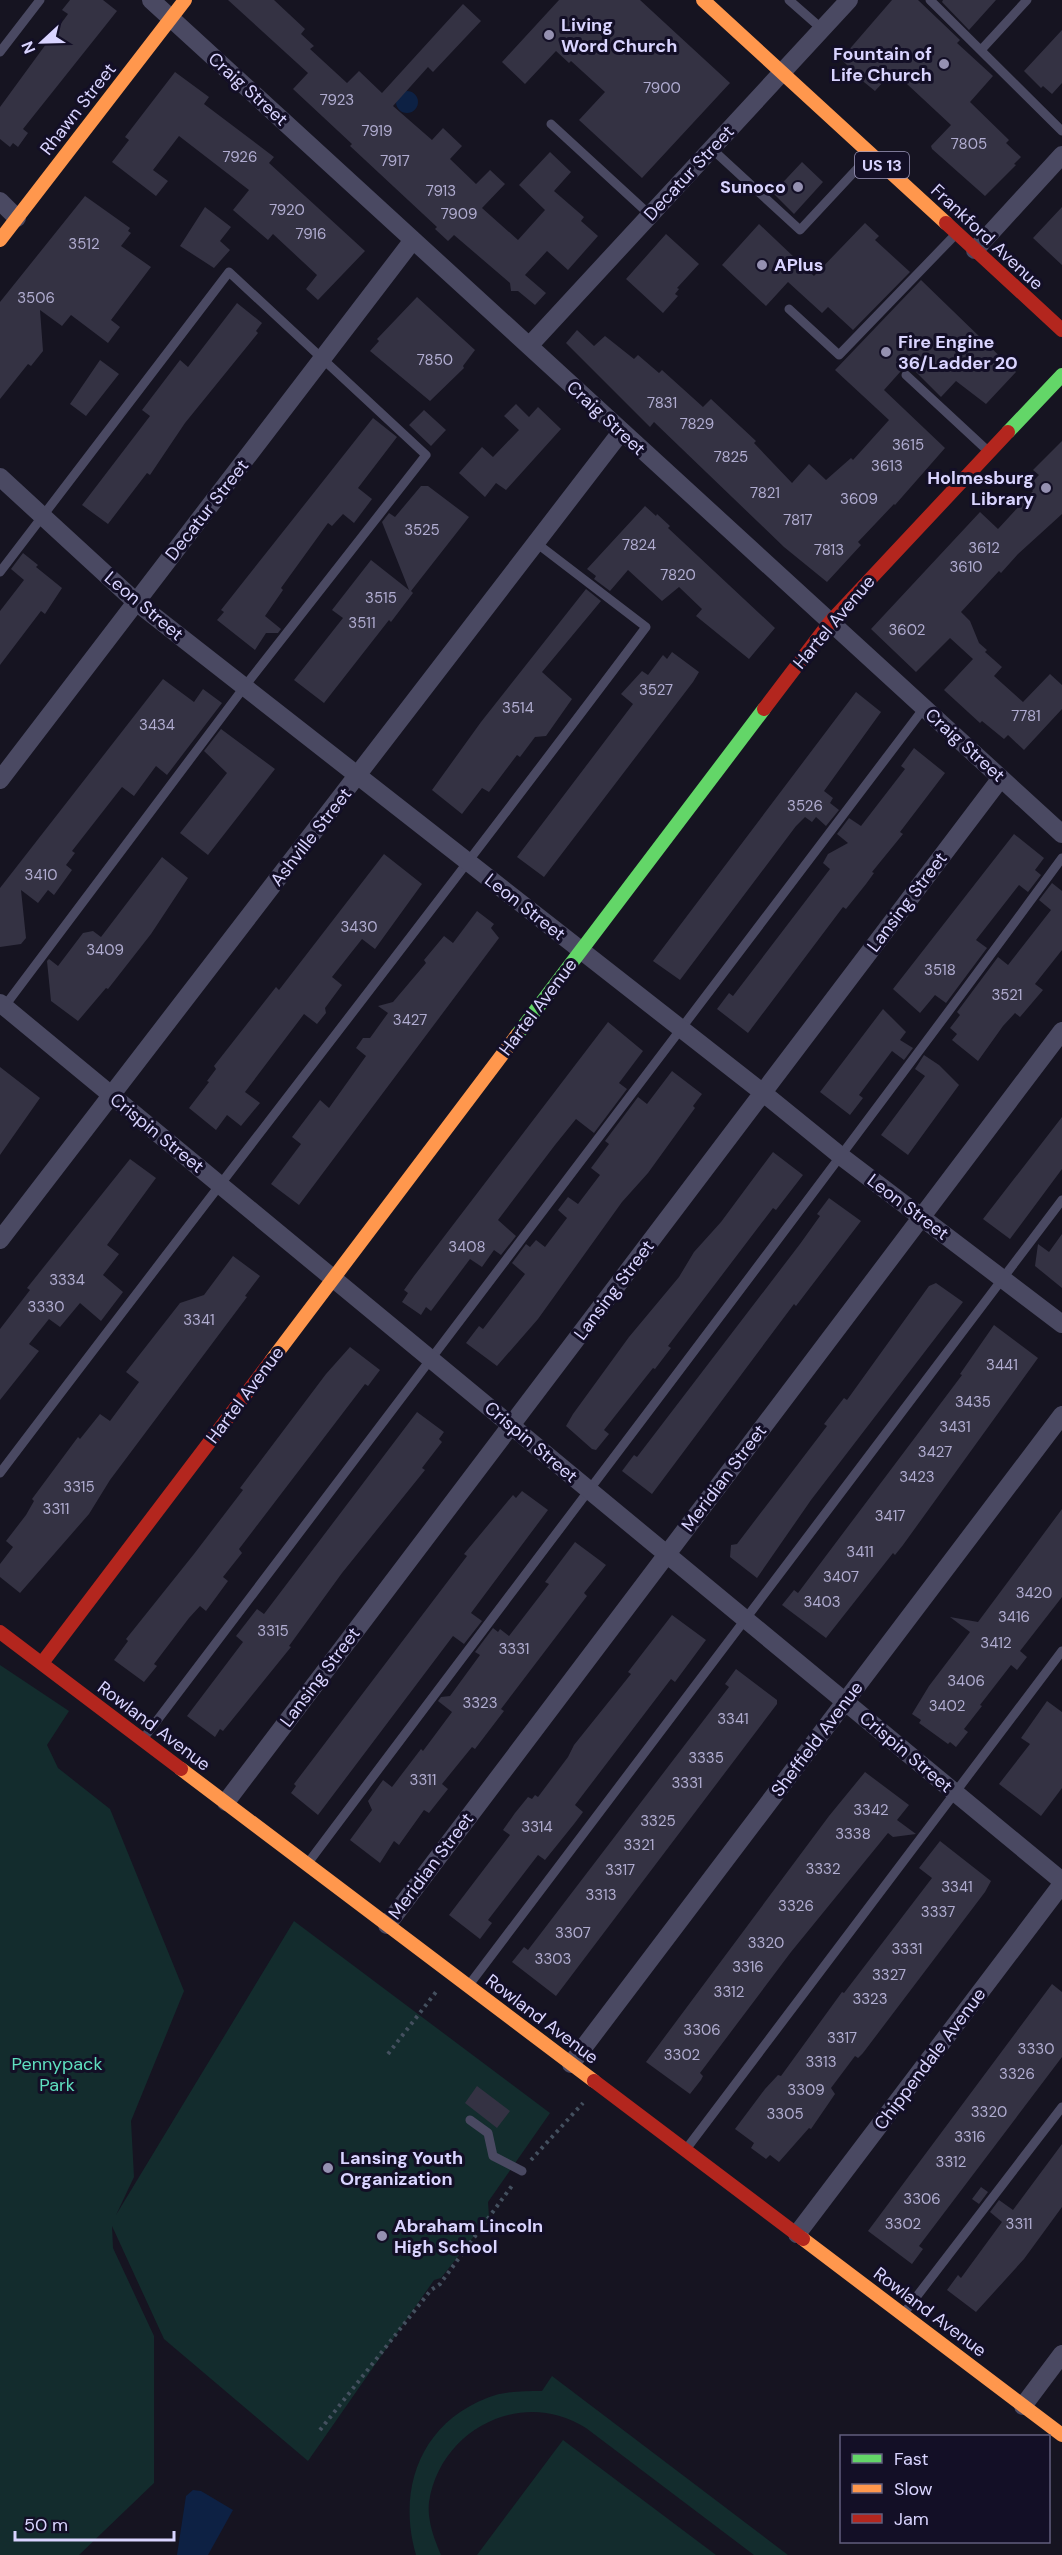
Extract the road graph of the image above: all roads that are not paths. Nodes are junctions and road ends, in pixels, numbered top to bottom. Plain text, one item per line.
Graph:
1 (40, 0) edge
2 (151, 0) edge
3 (185, 0) edge
4 (789, 0) edge
5 (849, 0) edge
6 (930, 0) edge
7 (1027, 0) edge
8 (708, 2) edge
9 (170, 18) junction
10 (822, 29) junction
11 (981, 50) junction
12 (0, 52) edge
13 (782, 73) junction
14 (551, 124) dead end
15 (1062, 130) edge
16 (712, 149) junction
17 (870, 154) junction
18 (1062, 155) edge
19 (0, 201) edge
20 (650, 215) junction
21 (17, 218) junction
22 (957, 234) junction
23 (0, 240) edge
24 (414, 240) junction
25 (975, 250) junction
26 (789, 309) dead end
27 (1062, 330) edge
28 (529, 346) junction
29 (324, 360) junction
30 (906, 375) dead end
31 (1062, 375) edge
32 (621, 432) junction
33 (989, 452) junction
34 (0, 477) edge
35 (43, 516) junction
36 (535, 542) junction
37 (0, 572) edge
38 (136, 602) junction
39 (830, 622) junction
40 (245, 686) junction
41 (924, 708) junction
42 (358, 775) junction
43 (1001, 778) junction
44 (0, 780) edge
45 (1062, 834) edge
46 (1062, 858) edge
47 (469, 864) junction
48 (581, 951) junction
49 (1, 1007) edge
50 (681, 1029) junction
51 (1062, 1031) edge
52 (762, 1092) junction
53 (111, 1096) junction
54 (842, 1157) junction
55 (219, 1184) junction
56 (1062, 1200) edge
57 (922, 1216) junction
58 (0, 1240) edge
59 (334, 1278) junction
60 (1002, 1278) junction
61 (1062, 1324) edge
62 (431, 1359) junction
63 (1062, 1414) edge
64 (512, 1426) junction
65 (0, 1473) edge
66 (588, 1489) junction
67 (666, 1556) junction
68 (744, 1618) junction
69 (0, 1632) edge
70 (1062, 1651) edge
71 (42, 1663) junction
72 (845, 1701) junction
73 (142, 1740) junction
74 (955, 1792) junction
75 (226, 1802) junction
76 (307, 1865) junction
77 (1062, 1882) edge
78 (387, 1925) junction
79 (468, 1986) junction
80 (571, 2064) junction
81 (1062, 2107) edge
82 (470, 2120) dead end
83 (685, 2150) junction
84 (522, 2171) road end
85 (797, 2234) junction
86 (903, 2315) junction
87 (1062, 2354) edge
88 (1023, 2406) junction
89 (1062, 2435) edge

1 - 12 lane
2 - 9 street, Craig Street
3 - 9 street, Rhawn Street
4 - 10 lane
5 - 10 street, Decatur Street
6 - 11 lane
7 - 11 lane
8 - 13 street, Frankford Avenue / US 13
9 - 21 street, Rhawn Street
9 - 24 street, Craig Street
10 - 13 street, Decatur Street
11 - 15 lane
13 - 16 street, Decatur Street
13 - 17 street, Frankford Avenue / US 13
14 - 20 lane
16 - 17 lane
16 - 20 street, Decatur Street
17 - 22 street, Frankford Avenue / US 13
18 - 25 street
19 - 21 street
20 - 28 street, Decatur Street
21 - 23 street, Rhawn Street
22 - 25 street, Frankford Avenue / US 13
22 - 26 lane
24 - 28 street, Craig Street
24 - 29 street, Decatur Street
25 - 27 street, Frankford Avenue / US 13
28 - 32 street, Craig Street
29 - 35 lane
29 - 38 street, Decatur Street
29 - 40 lane
30 - 33 lane
31 - 33 street, Hartel Avenue
32 - 36 street, Ashville Street
32 - 39 street, Craig Street
33 - 39 street, Hartel Avenue
34 - 35 street, Leon Street
35 - 37 lane
35 - 38 street, Leon Street
36 - 42 street, Ashville Street
36 - 47 lane
38 - 40 street, Leon Street
38 - 44 street, Decatur Street
39 - 41 street, Craig Street
39 - 48 street, Hartel Avenue
40 - 42 street, Leon Street
40 - 49 lane
41 - 43 street, Craig Street
41 - 50 lane
42 - 47 street, Leon Street
42 - 53 street, Ashville Street
43 - 45 street, Craig Street
43 - 52 street, Lansing Street
46 - 54 lane
47 - 48 street, Leon Street
47 - 55 lane
48 - 50 street, Leon Street
48 - 59 street, Hartel Avenue
49 - 53 street, Crispin Street
50 - 52 street, Leon Street
50 - 62 lane
51 - 57 street, Meridian Street
52 - 54 street, Leon Street
52 - 64 street, Lansing Street
53 - 55 street, Crispin Street
53 - 58 street, Ashville Street
54 - 57 street, Leon Street
54 - 66 lane
55 - 59 street, Crispin Street
55 - 65 lane
56 - 60 lane
57 - 60 street, Leon Street
57 - 67 street, Meridian Street
59 - 62 street, Crispin Street
59 - 71 street, Hartel Avenue
60 - 61 street, Leon Street
60 - 68 lane
62 - 64 street, Crispin Street
62 - 73 lane
63 - 72 street, Sheffield Avenue
64 - 66 street, Crispin Street
64 - 75 street, Lansing Street
66 - 67 street, Crispin Street
66 - 76 lane
67 - 68 street, Crispin Street
67 - 78 street, Meridian Street
68 - 72 street, Crispin Street
68 - 79 lane
69 - 71 street, Rowland Avenue
70 - 74 lane
71 - 73 street, Rowland Avenue
72 - 74 street, Crispin Street
72 - 80 street, Sheffield Avenue
73 - 75 street, Rowland Avenue
74 - 77 street, Crispin Street
74 - 83 lane
75 - 76 street, Rowland Avenue
76 - 78 street, Rowland Avenue
77 - 85 street, Chippendale Avenue
78 - 79 street, Rowland Avenue
79 - 80 street, Rowland Avenue
80 - 83 street, Rowland Avenue
81 - 86 lane
82 - 84 lane
83 - 85 street, Rowland Avenue
85 - 86 street, Rowland Avenue
86 - 88 street, Rowland Avenue
87 - 88 street
88 - 89 street, Rowland Avenue

